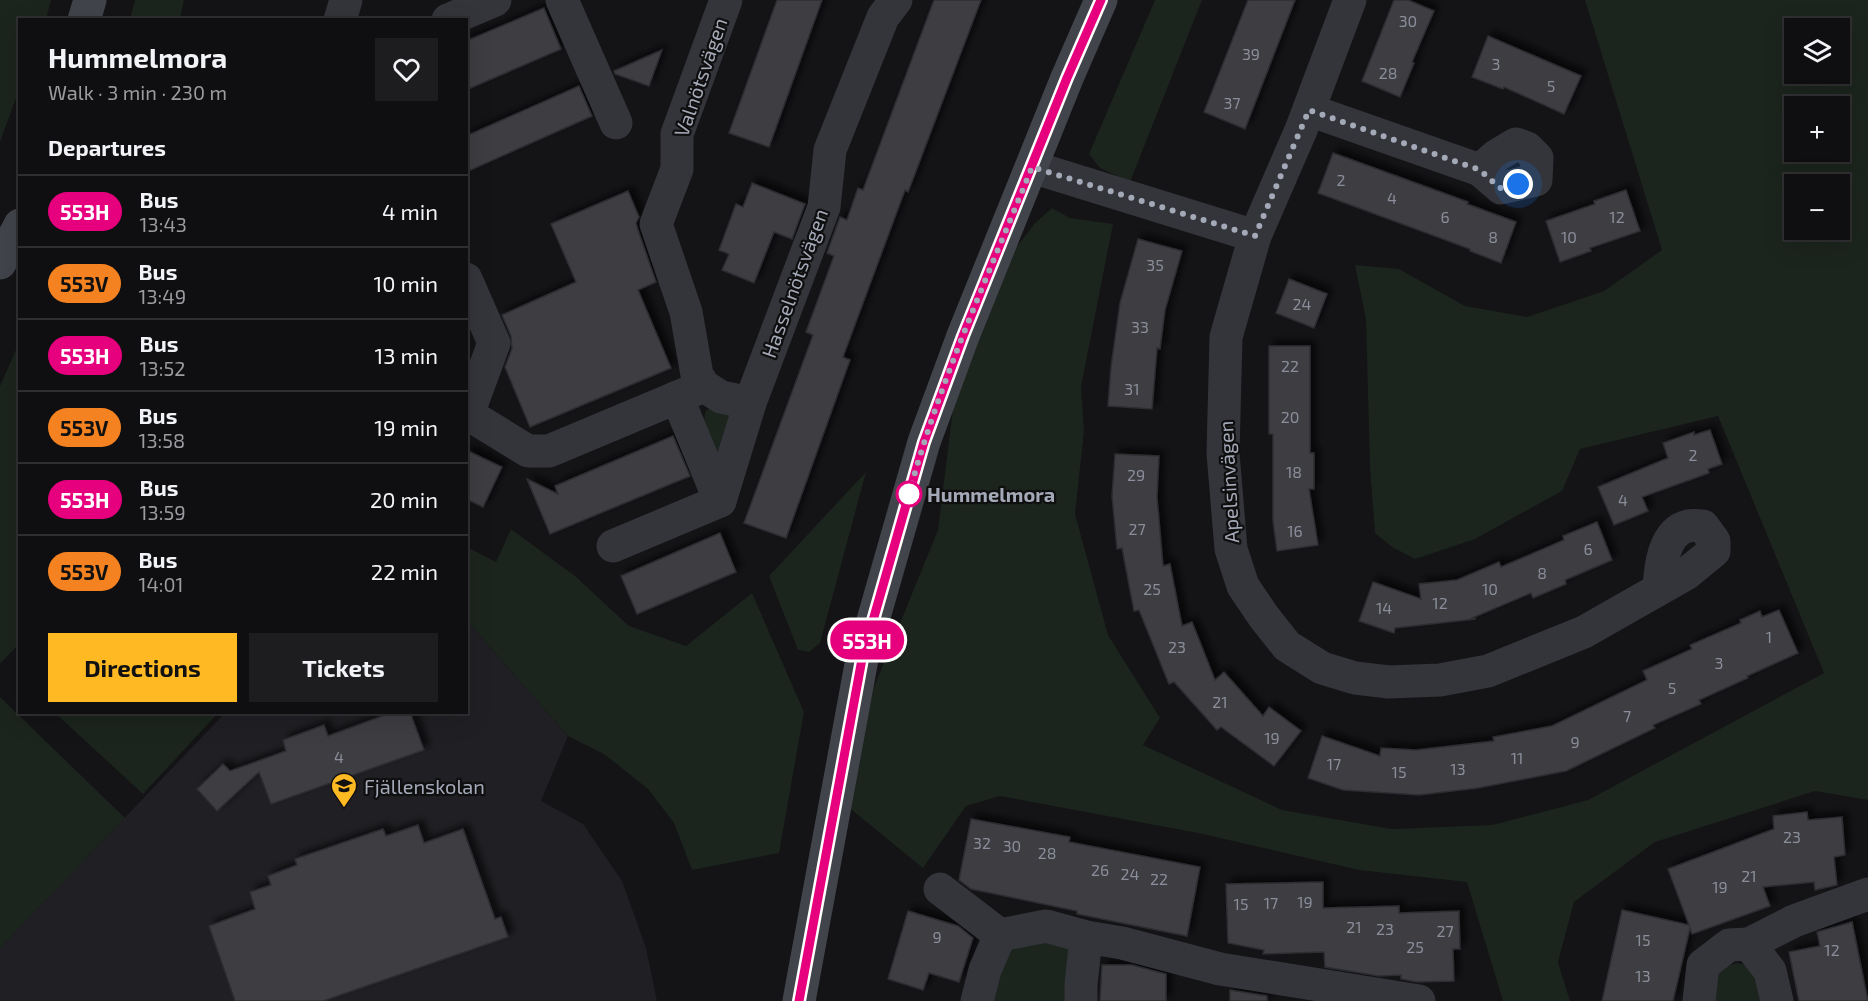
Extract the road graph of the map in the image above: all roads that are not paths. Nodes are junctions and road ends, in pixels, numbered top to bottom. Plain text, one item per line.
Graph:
1 (90, 0) edge
2 (495, 0) edge
3 (562, 0) edge
4 (726, 0) edge
5 (896, 0) edge
6 (1101, 0) edge
7 (1350, 0) edge
8 (85, 18) edge
9 (453, 18) edge
10 (1309, 110) junction
11 (616, 123) dead end
12 (1538, 158) dead end
13 (1032, 167) junction
14 (18, 229) edge
15 (1255, 236) junction
16 (0, 263) edge
17 (468, 284) edge
18 (690, 391) junction
19 (750, 403) junction
20 (468, 411) edge
21 (468, 415) edge
22 (720, 501) junction
23 (613, 546) dead end
24 (1714, 551) dead end
25 (940, 889) dead end
26 (1868, 894) edge
27 (1000, 934) junction
28 (1086, 937) junction
29 (1749, 944) junction
30 (1334, 994) edge
31 (1413, 1000) edge
32 (799, 1001) edge
33 (977, 1001) edge
34 (1081, 1001) edge
35 (1699, 1001) edge
36 (1777, 1001) edge

1 - 8 street
2 - 9 street
3 - 11 street
4 - 18 street, Valnötsvägen
5 - 19 street, Hasselnötsvägen
6 - 13 street
7 - 10 street, Apelsinvägen
10 - 12 street
10 - 15 street, Apelsinvägen
13 - 15 street
13 - 32 street
14 - 16 street
15 - 24 street, Apelsinvägen
17 - 20 street
18 - 19 street
18 - 21 street
18 - 22 street
19 - 22 street, Hasselnötsvägen
22 - 23 street
25 - 27 street
26 - 29 street
27 - 28 street
27 - 33 street
28 - 30 street
28 - 34 street
29 - 35 street
29 - 36 street
30 - 31 street

